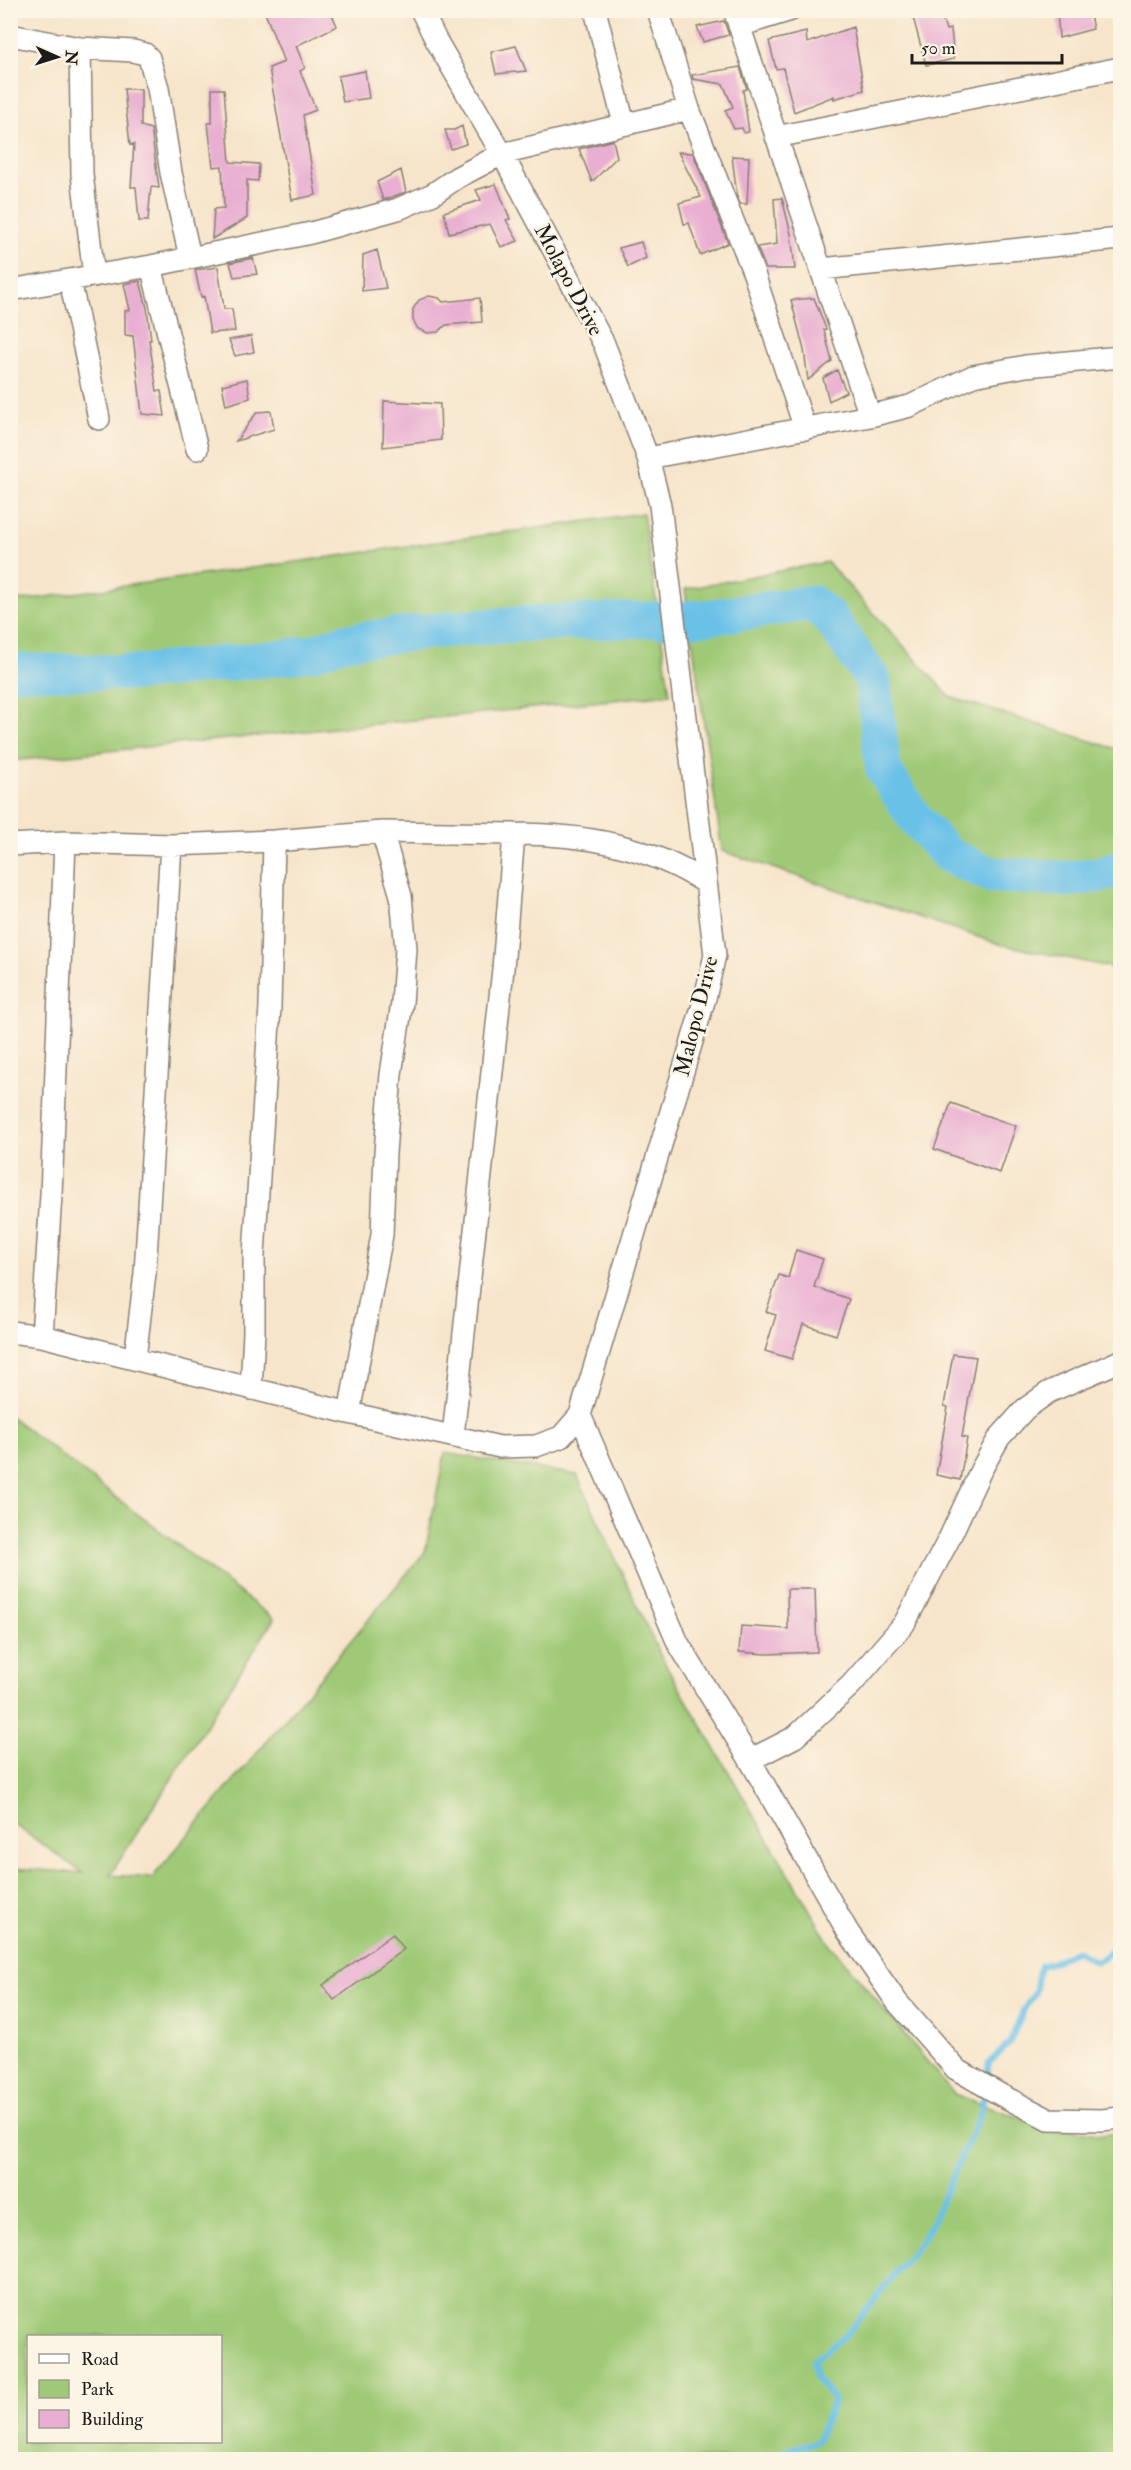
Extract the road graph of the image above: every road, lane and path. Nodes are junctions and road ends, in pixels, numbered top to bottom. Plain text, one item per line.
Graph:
1 (421, 10) edge
2 (595, 10) edge
3 (658, 10) edge
4 (791, 10) edge
5 (736, 18) edge
6 (10, 35) edge
7 (80, 48) junction
8 (1120, 68) edge
9 (689, 109) junction
10 (624, 124) junction
11 (776, 137) junction
12 (502, 154) junction
13 (1120, 238) edge
14 (190, 257) junction
15 (151, 266) junction
16 (821, 269) junction
17 (94, 276) junction
18 (70, 280) junction
19 (10, 290) edge
20 (1120, 357) edge
21 (870, 416) junction
22 (99, 419) dead end
23 (805, 429) junction
24 (196, 449) dead end
25 (648, 458) junction
26 (669, 568) joint
27 (382, 832) junction
28 (514, 834) junction
29 (274, 841) junction
30 (65, 842) junction
31 (10, 845) edge
32 (171, 845) junction
33 (706, 883) junction
34 (10, 1332) edge
35 (42, 1336) junction
36 (135, 1359) junction
37 (1120, 1361) edge
38 (251, 1389) junction
39 (349, 1413) junction
40 (580, 1415) junction
41 (453, 1436) junction
42 (750, 1760) junction
43 (1120, 2118) edge

1 - 12 street, Molapo Drive
2 - 10 street
3 - 9 street
4 - 5 street
5 - 11 street
6 - 7 street
7 - 14 street
7 - 17 street
8 - 11 street
9 - 10 street
9 - 23 street
10 - 12 street
11 - 16 street
12 - 14 street
12 - 25 street, Molapo Drive
13 - 16 street
14 - 15 street
15 - 17 street
15 - 24 street
16 - 21 street
17 - 18 street
18 - 19 street
18 - 22 street
20 - 21 street
21 - 23 street
23 - 25 street
25 - 26 street, Molapo Drive
26 - 33 street, Malopo Drive
27 - 28 street
27 - 29 street
27 - 39 street
28 - 33 street
28 - 41 street
29 - 32 street
29 - 38 street
30 - 31 street
30 - 32 street
30 - 35 street
32 - 36 street
33 - 40 street, Malopo Drive
34 - 35 street
35 - 36 street
36 - 38 street
37 - 42 street
38 - 39 street
39 - 41 street
40 - 41 street
40 - 42 street
42 - 43 street

